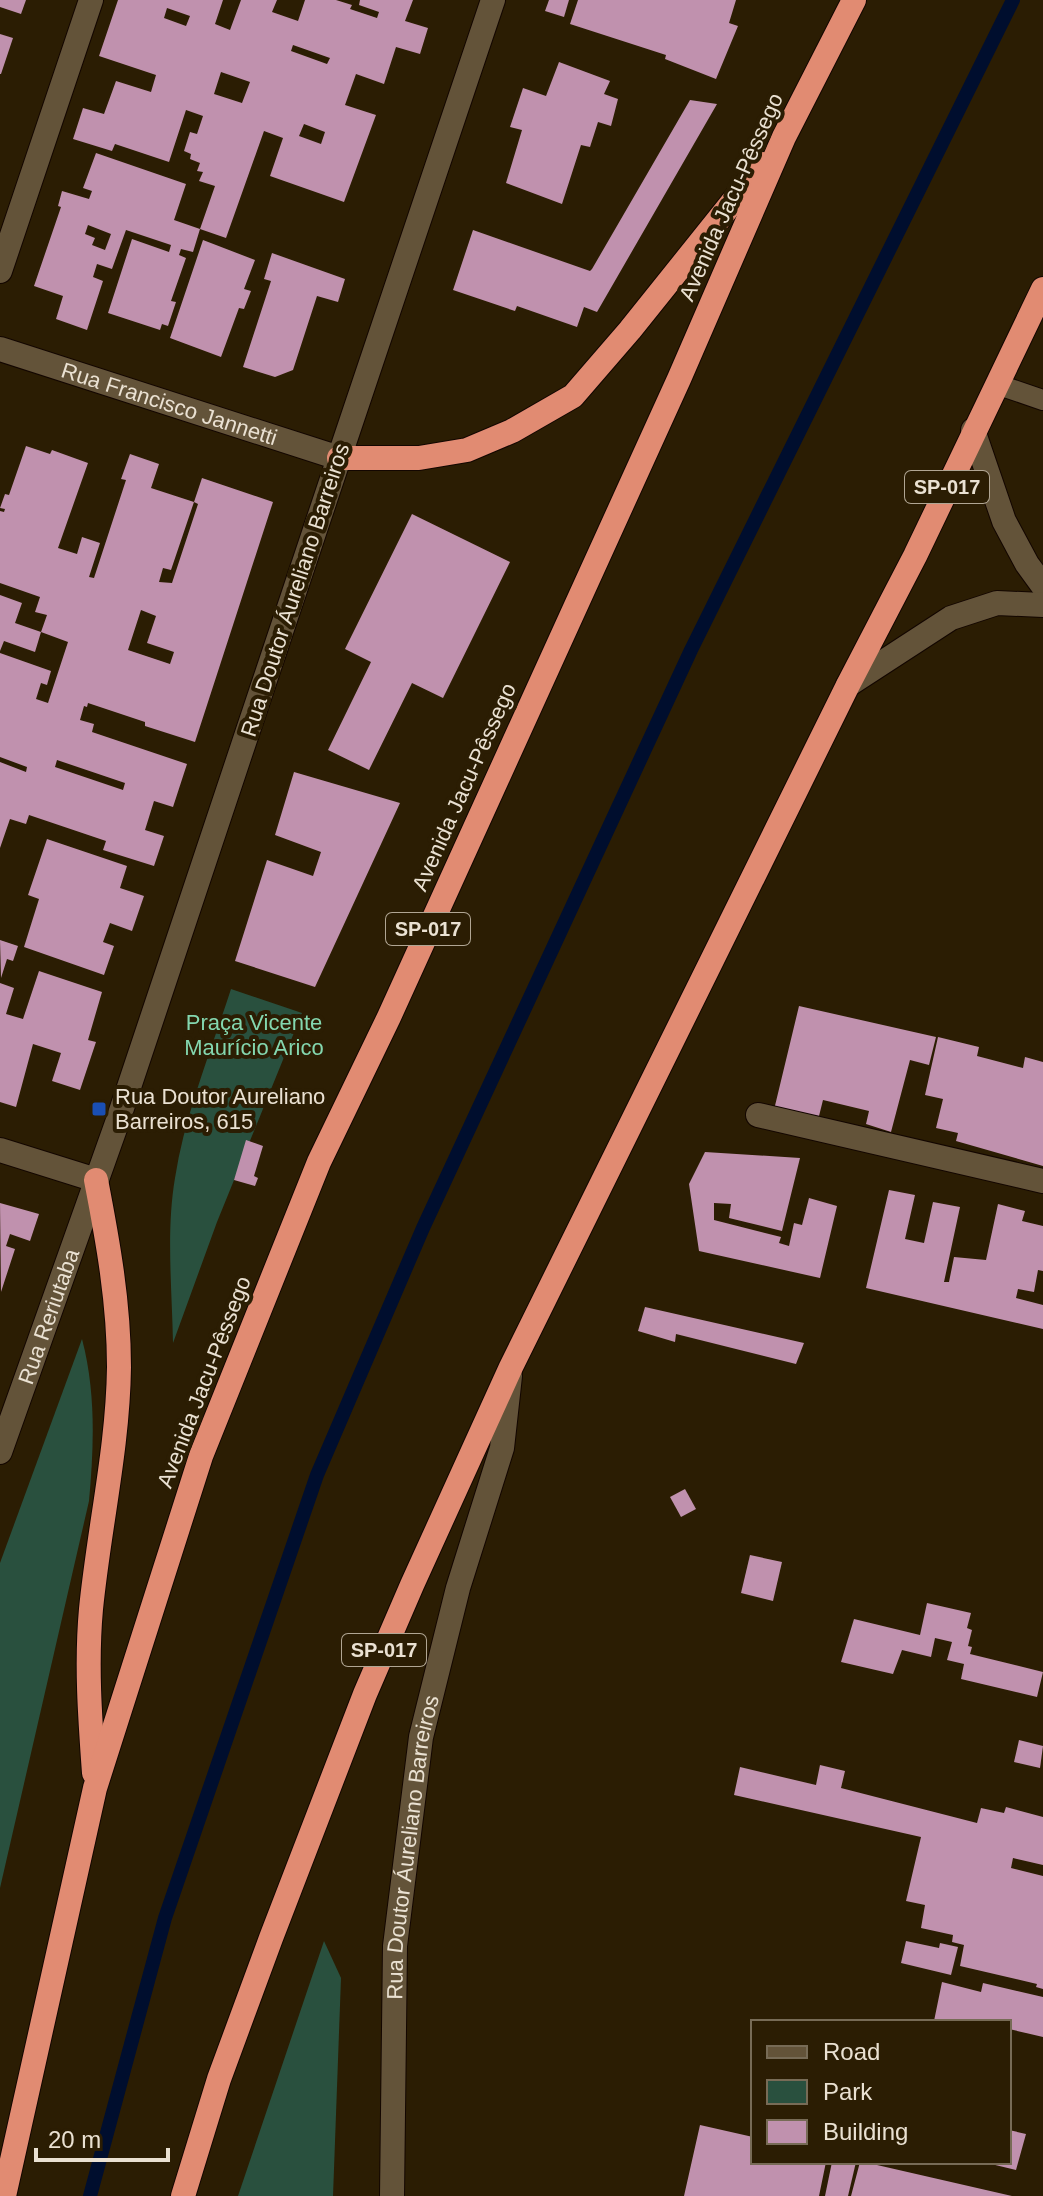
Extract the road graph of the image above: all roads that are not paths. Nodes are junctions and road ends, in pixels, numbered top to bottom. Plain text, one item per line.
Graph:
1 (91, 0) edge
2 (493, 0) edge
3 (854, 0) edge
4 (784, 137) junction
5 (0, 271) edge
6 (1043, 289) edge
7 (0, 349) edge
8 (996, 384) junction
9 (1043, 400) edge
10 (973, 430) junction
11 (339, 458) junction
12 (1043, 586) edge
13 (1043, 605) edge
14 (848, 685) junction
15 (758, 1115) dead end
16 (0, 1150) edge
17 (96, 1180) junction
18 (1043, 1181) edge
19 (511, 1367) junction
20 (0, 1452) edge
21 (95, 1788) junction
22 (4, 2196) edge
23 (183, 2196) edge
24 (392, 2196) edge

1 - 5 street
2 - 11 street, Rua Doutor Áureliano Barreiros
3 - 4 highway, Avenida Jacu-Pêssego / SP-017
4 - 11 highway
4 - 21 highway, Avenida Jacu-Pêssego / SP-017
6 - 8 highway, SP-017
7 - 11 street, Rua Francisco Jannetti
8 - 9 lane
8 - 10 highway, SP-017
10 - 12 street
10 - 14 highway, SP-017
11 - 17 street, Rua Doutor Áureliano Barreiros
13 - 14 street
14 - 19 highway, SP-017
15 - 18 street
16 - 17 street
17 - 20 street, Rua Reriutaba
17 - 21 highway
19 - 23 highway, SP-017
19 - 24 street, Rua Doutor Áureliano Barreiros
21 - 22 highway, Avenida Jacu-Pêssego / SP-017

